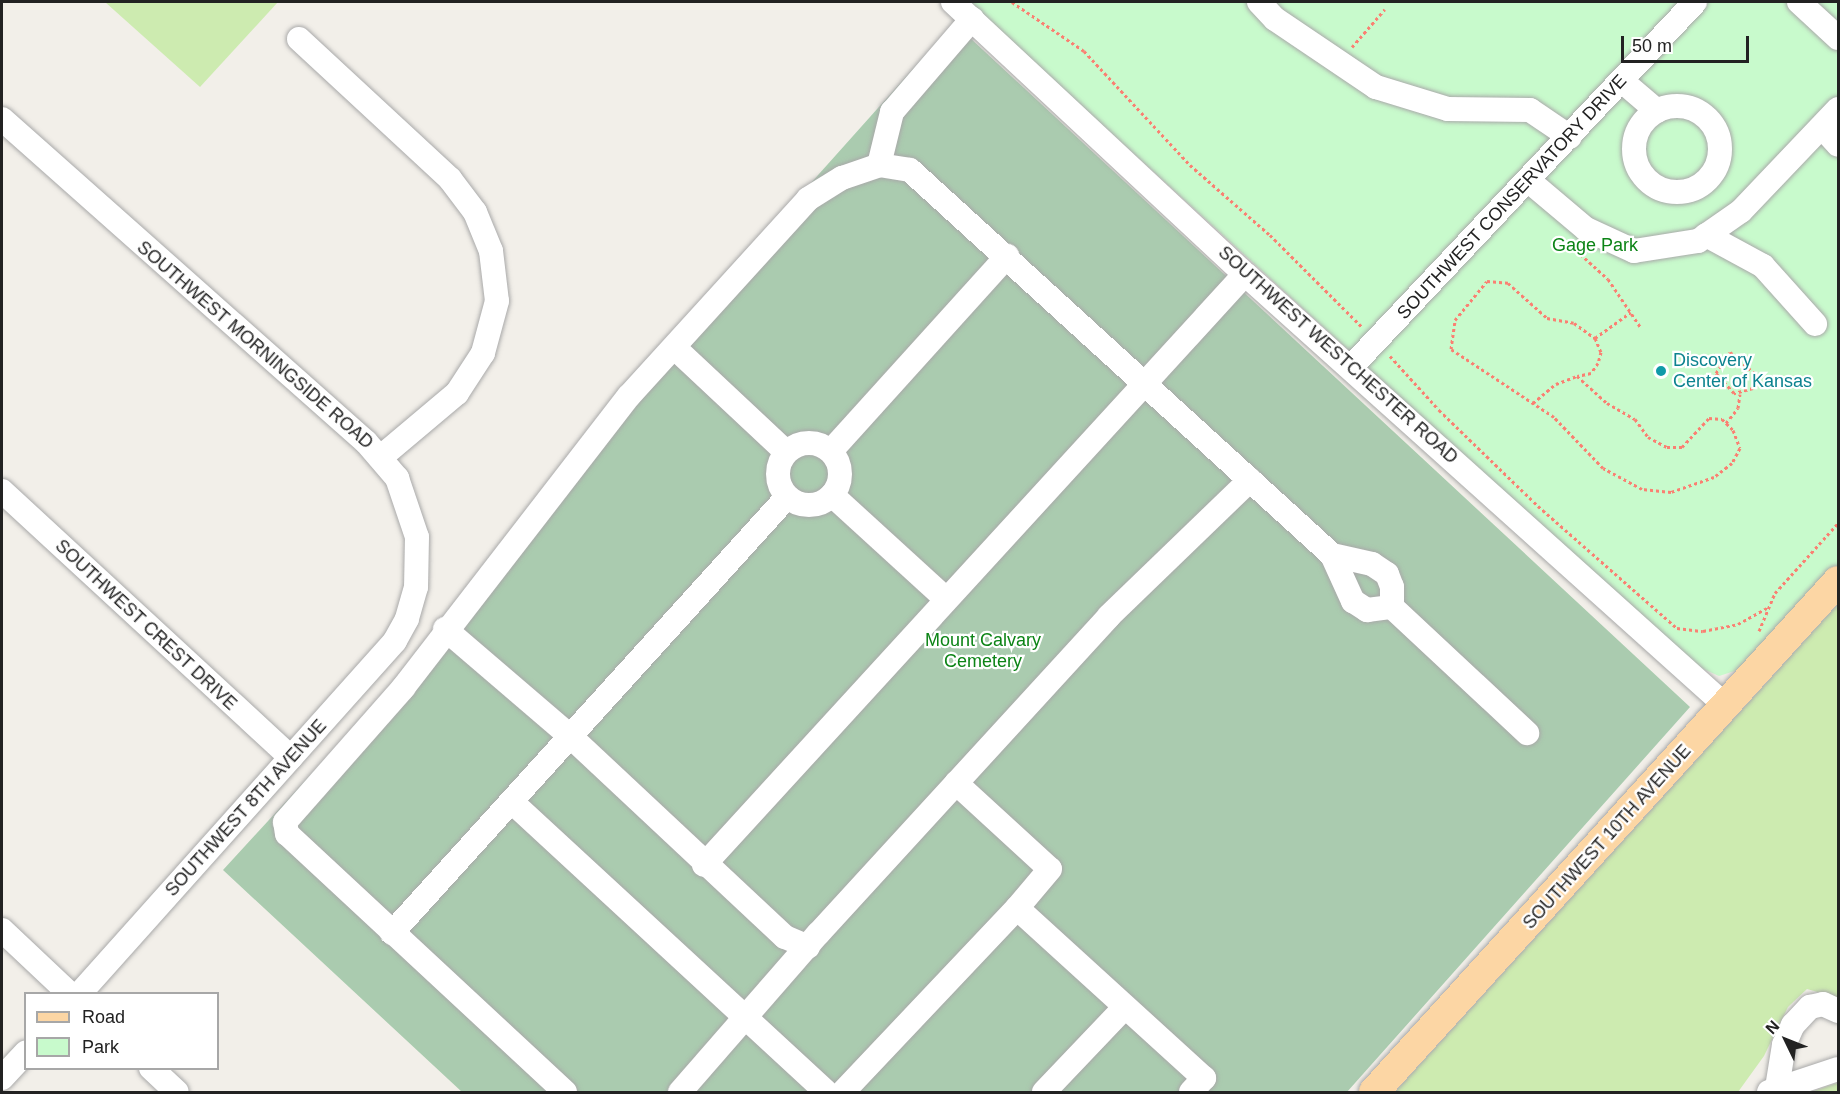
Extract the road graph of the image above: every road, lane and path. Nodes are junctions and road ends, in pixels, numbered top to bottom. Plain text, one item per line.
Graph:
1 (953, 2) edge
2 (1259, 2) edge
3 (1695, 2) edge
4 (1799, 2) edge
5 (1385, 9) dead end
6 (972, 19) junction
7 (1839, 38) edge
8 (299, 39) dead end
9 (1341, 63) junction
10 (1622, 81) junction
11 (1839, 110) edge
12 (1657, 111) dead end
13 (2, 119) edge
14 (1822, 127) junction
15 (1570, 137) junction
16 (1839, 144) edge
17 (879, 165) junction
18 (1529, 181) junction
19 (1706, 235) junction
20 (1565, 240) dead end
21 (1007, 256) junction
22 (1245, 274) junction
23 (1631, 312) junction
24 (1815, 324) dead end
25 (1641, 328) dead end
26 (1595, 338) junction
27 (676, 349) junction
28 (1352, 366) junction
29 (1577, 376) junction
30 (1144, 382) junction
31 (1740, 394) junction
32 (1533, 404) junction
33 (1726, 423) junction
34 (831, 451) junction
35 (786, 452) junction
36 (381, 457) junction
37 (1251, 480) junction
38 (2, 491) edge
39 (832, 495) junction
40 (787, 497) junction
41 (1332, 555) junction
42 (1839, 581) edge
43 (946, 599) junction
44 (1392, 607) junction
45 (407, 619) joint
46 (446, 629) junction
47 (1725, 706) junction
48 (1527, 734) dead end
49 (570, 736) junction
50 (291, 758) junction
51 (956, 783) junction
52 (512, 802) junction
53 (704, 865) junction
54 (1017, 908) junction
55 (2, 930) edge
56 (392, 933) junction
57 (808, 947) junction
58 (69, 992) edge
59 (80, 992) edge
60 (1125, 1006) junction
61 (1839, 1011) edge
62 (747, 1019) junction
63 (24, 1054) edge
64 (153, 1070) edge
65 (1839, 1070) edge
66 (2, 1078) edge
67 (1773, 1090) edge
68 (177, 1092) edge
69 (565, 1092) edge
70 (680, 1092) edge
71 (826, 1092) edge
72 (843, 1092) edge
73 (1044, 1092) edge
74 (1191, 1092) edge
75 (1374, 1092) edge

1 - 6 street, SOUTHWEST WESTCHESTER ROAD
2 - 9 street
3 - 10 street, SOUTHWEST CONSERVATORY DRIVE
4 - 7 street
5 - 9 path
6 - 17 street
6 - 22 street, SOUTHWEST WESTCHESTER ROAD
8 - 36 street
9 - 15 street
10 - 12 street
10 - 15 street, SOUTHWEST CONSERVATORY DRIVE
11 - 14 street
13 - 36 street, SOUTHWEST MORNINGSIDE ROAD
14 - 16 street
14 - 19 street
15 - 18 street, SOUTHWEST CONSERVATORY DRIVE
17 - 21 street
17 - 27 street
18 - 19 street
18 - 28 street, SOUTHWEST CONSERVATORY DRIVE
19 - 24 street
20 - 23 path
21 - 30 street
21 - 34 street
22 - 28 street, SOUTHWEST WESTCHESTER ROAD
22 - 30 street
23 - 25 path
23 - 26 path
26 - 29 path
26 - 32 path
27 - 35 street
27 - 46 street
28 - 47 street, SOUTHWEST WESTCHESTER ROAD
29 - 32 path
29 - 33 path
30 - 37 street
30 - 43 street
31 - 31 path
31 - 33 path
32 - 33 path
34 - 35 street
34 - 39 street
35 - 40 street
36 - 45 street, SOUTHWEST MORNINGSIDE ROAD
37 - 41 street
37 - 51 street
38 - 50 street, SOUTHWEST CREST DRIVE
39 - 40 street
39 - 43 street
40 - 49 street
41 - 44 street
41 - 44 street
42 - 47 main road, SOUTHWEST 10TH AVENUE
43 - 53 street
44 - 48 street
45 - 50 street, SOUTHWEST 8TH AVENUE
46 - 49 street
46 - 56 street
47 - 75 main road, SOUTHWEST 10TH AVENUE
49 - 52 street
49 - 53 street
50 - 59 street, SOUTHWEST 8TH AVENUE
51 - 54 street
51 - 57 street
52 - 56 street
52 - 62 street
53 - 57 street
54 - 60 street
54 - 72 street
55 - 58 street
56 - 69 street
57 - 62 street
60 - 73 street
60 - 74 street
61 - 67 street
62 - 70 street
62 - 71 street
63 - 66 street
64 - 68 street
65 - 67 street

